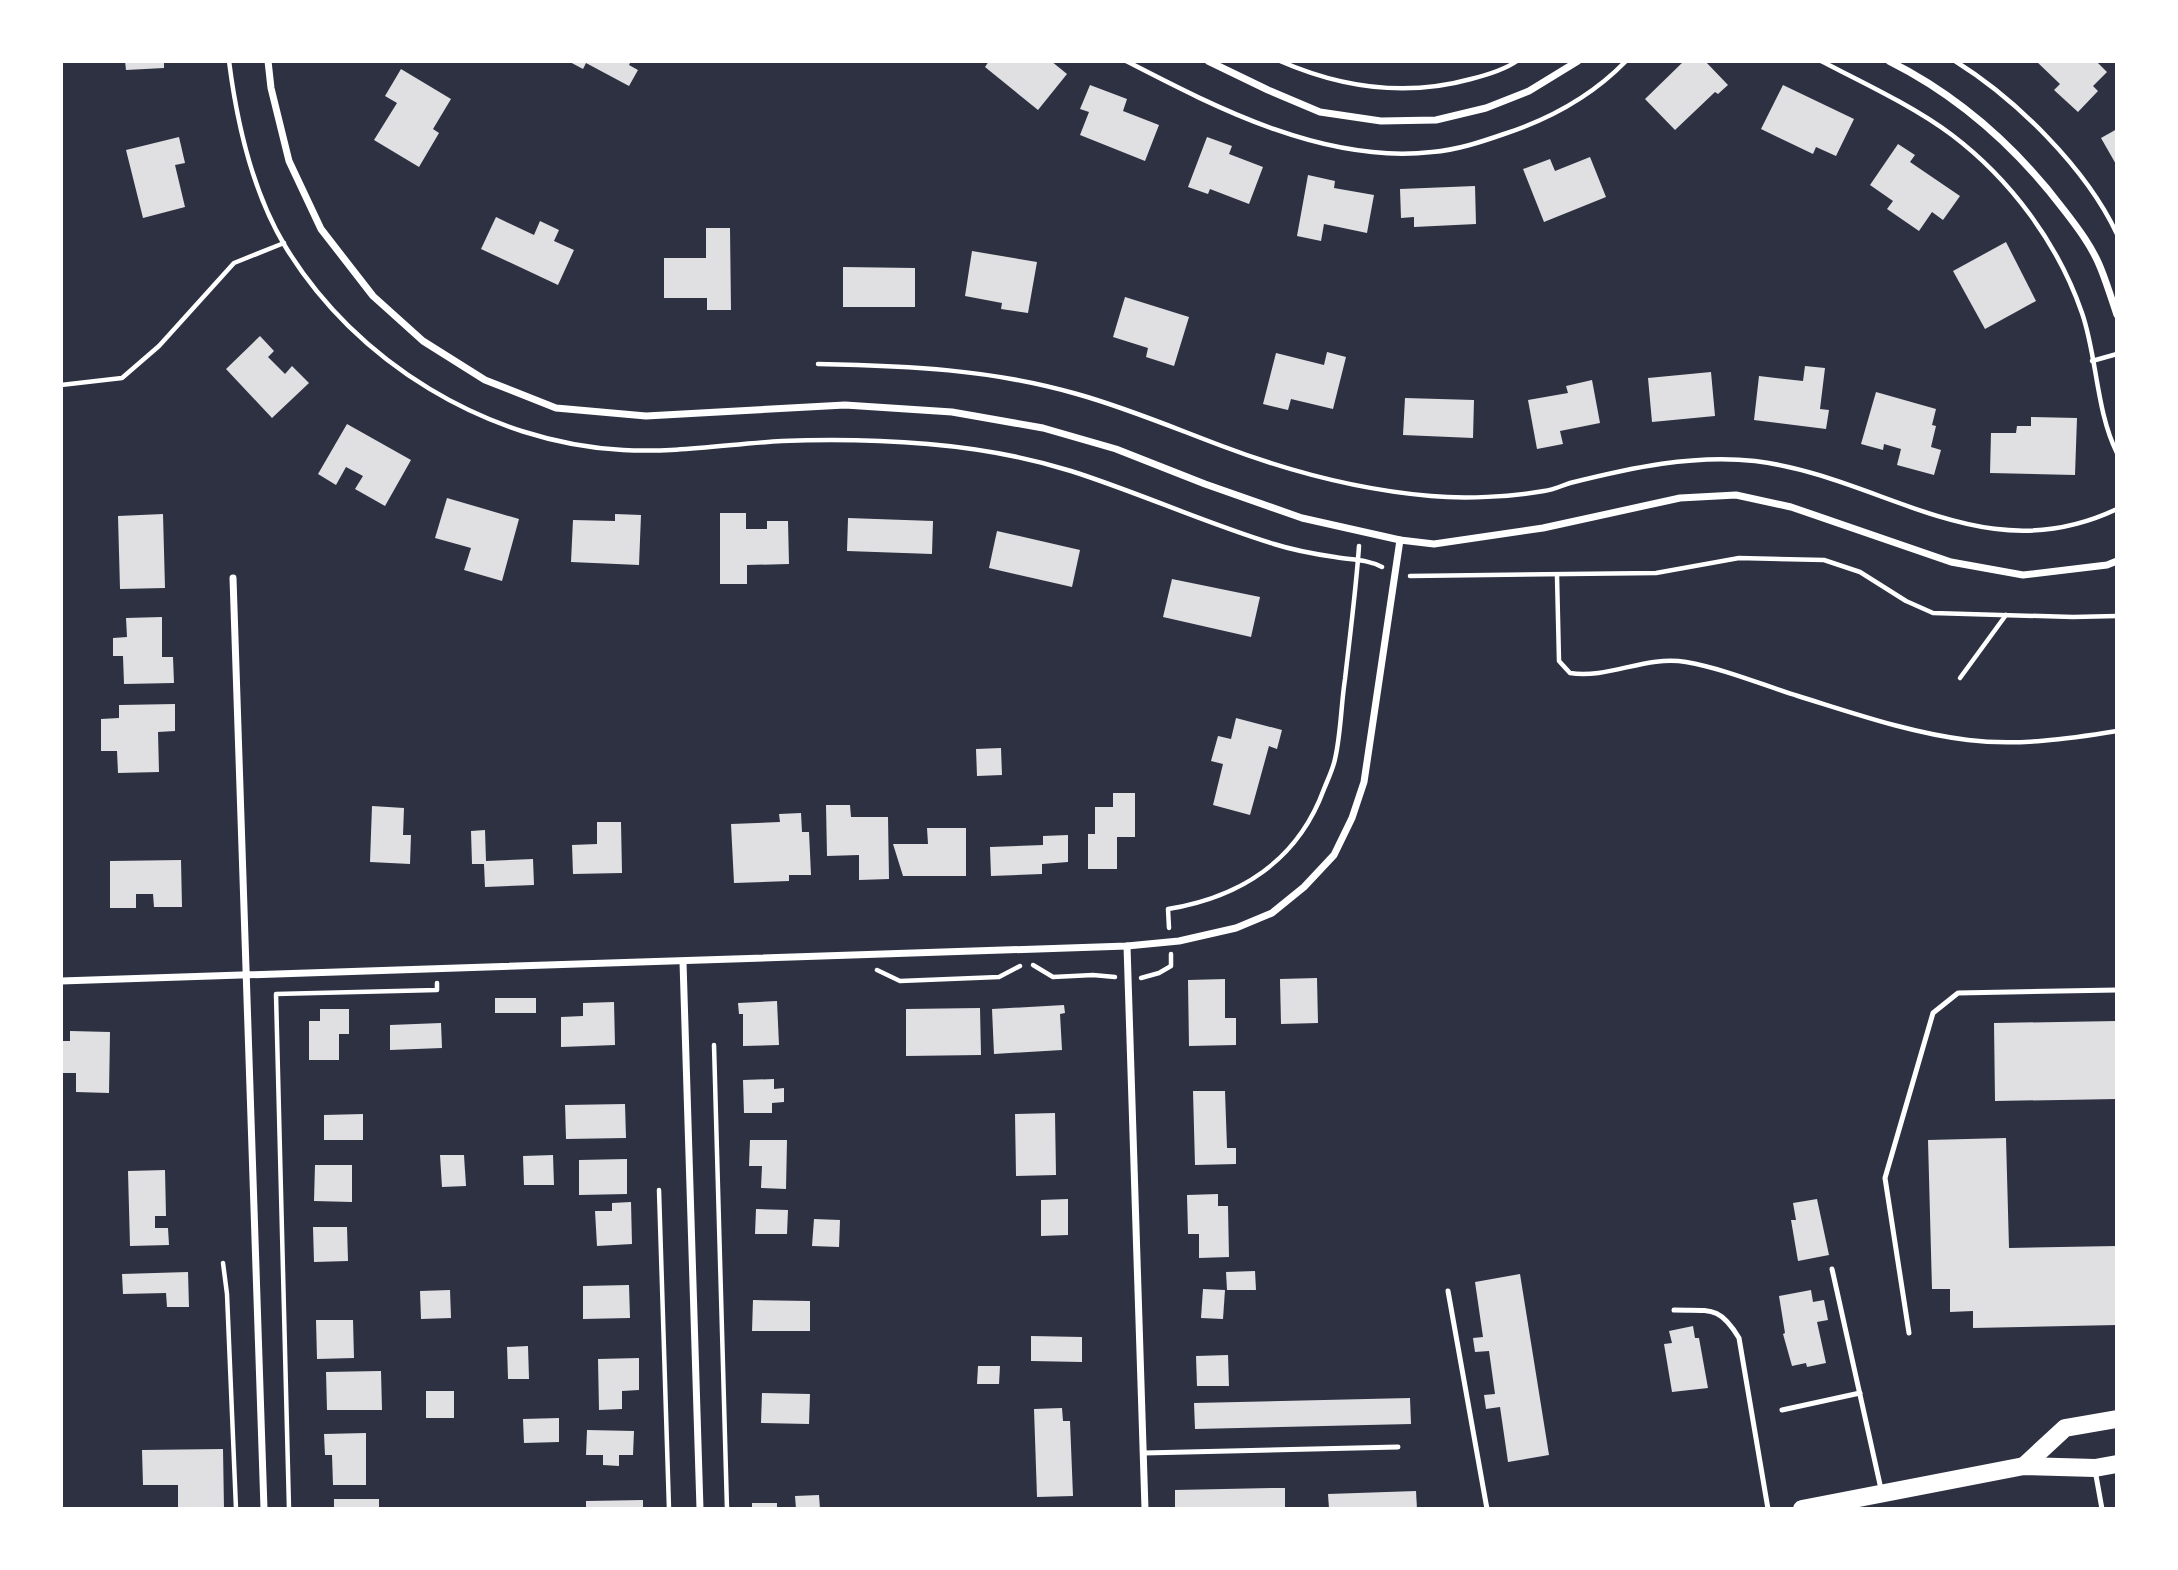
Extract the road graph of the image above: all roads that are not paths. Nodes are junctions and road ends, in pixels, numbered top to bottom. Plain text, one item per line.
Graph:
1 (268, 61) edge
2 (1208, 61) edge
3 (1578, 61) edge
4 (1889, 61) edge
5 (2117, 315) edge
6 (1400, 540) junction
7 (2117, 561) edge
8 (233, 578) dead end
9 (1127, 946) junction
10 (683, 962) junction
11 (247, 975) junction
12 (61, 981) edge
13 (2117, 990) edge
14 (1832, 1269) dead end
15 (1448, 1291) dead end
16 (1674, 1310) dead end
17 (1909, 1334) dead end
18 (1860, 1393) junction
19 (1782, 1410) dead end
20 (2117, 1419) edge
21 (1398, 1447) dead end
22 (1144, 1453) junction
23 (2117, 1464) edge
24 (2024, 1466) junction
25 (2095, 1468) junction
26 (1882, 1492) junction
27 (1810, 1508) edge
28 (264, 1509) edge
29 (700, 1509) edge
30 (1145, 1509) edge
31 (1487, 1509) edge
32 (1768, 1509) edge
33 (2102, 1509) edge

1 - 6 street
2 - 3 street
4 - 5 street
6 - 7 street
6 - 9 street
8 - 11 street
9 - 10 street
9 - 22 street
10 - 11 street
10 - 29 street
11 - 12 street
11 - 28 street
13 - 17 lane
14 - 18 lane
15 - 31 lane
16 - 32 lane
18 - 19 lane
18 - 26 lane
20 - 24 main road
21 - 22 lane
22 - 30 street
23 - 25 main road
24 - 25 main road
24 - 26 main road
25 - 33 lane
26 - 27 main road

